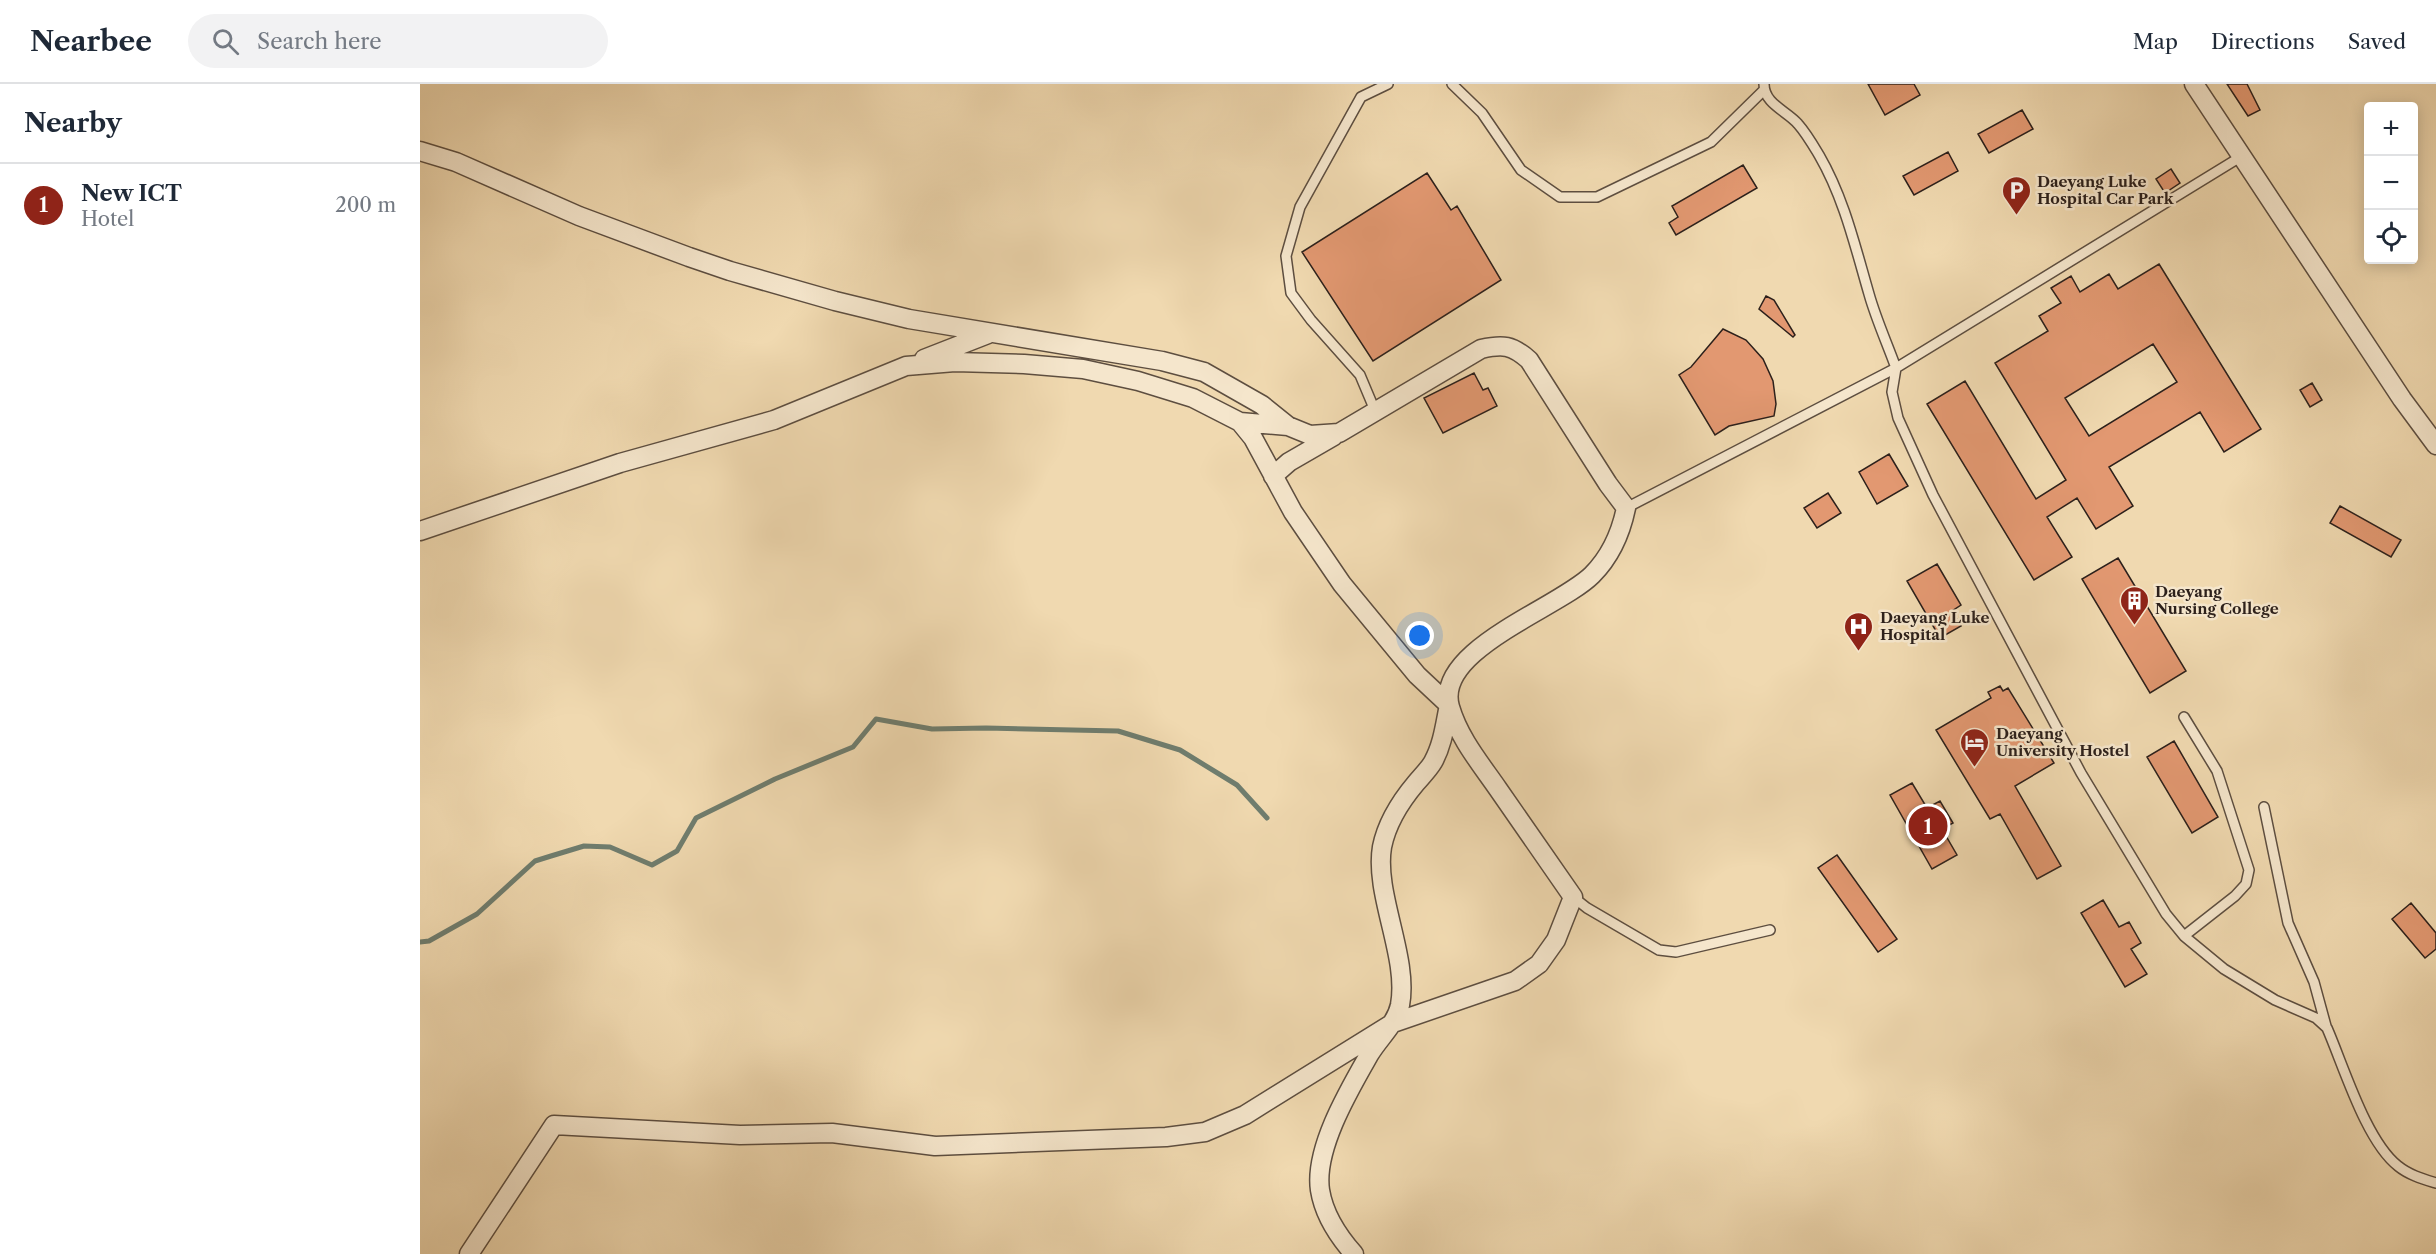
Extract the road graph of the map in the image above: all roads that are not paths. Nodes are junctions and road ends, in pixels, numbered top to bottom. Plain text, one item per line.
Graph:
1 (1388, 84) edge
2 (1452, 84) edge
3 (2194, 84) edge
4 (1764, 87) edge
5 (420, 151) edge
6 (2242, 156) junction
7 (988, 333) junction
8 (906, 366) junction
9 (1896, 368) junction
10 (1376, 413) junction
11 (1240, 422) junction
12 (1288, 426) junction
13 (1339, 434) junction
14 (2436, 445) edge
15 (1273, 476) junction
16 (1626, 508) junction
17 (420, 531) edge
18 (1449, 705) junction
19 (2184, 717) dead end
20 (2264, 807) dead end
21 (1573, 897) junction
22 (1770, 930) dead end
23 (2184, 936) junction
24 (1393, 1023) junction
25 (2327, 1028) junction
26 (2436, 1183) edge
27 (469, 1254) edge
28 (1354, 1254) edge

1 - 10 lane
2 - 4 lane
3 - 6 street
4 - 9 lane
5 - 7 street
6 - 9 lane
6 - 14 street
7 - 8 street
7 - 12 street
8 - 11 street
8 - 17 street
9 - 16 lane
9 - 23 lane
10 - 13 street
10 - 16 street
11 - 12 street
11 - 15 street
12 - 13 street
13 - 15 street
15 - 18 street
16 - 18 street
18 - 21 street
18 - 24 street
19 - 23 lane
20 - 25 lane
21 - 22 lane
21 - 24 street
23 - 25 lane
24 - 27 street
24 - 28 street
25 - 26 lane

